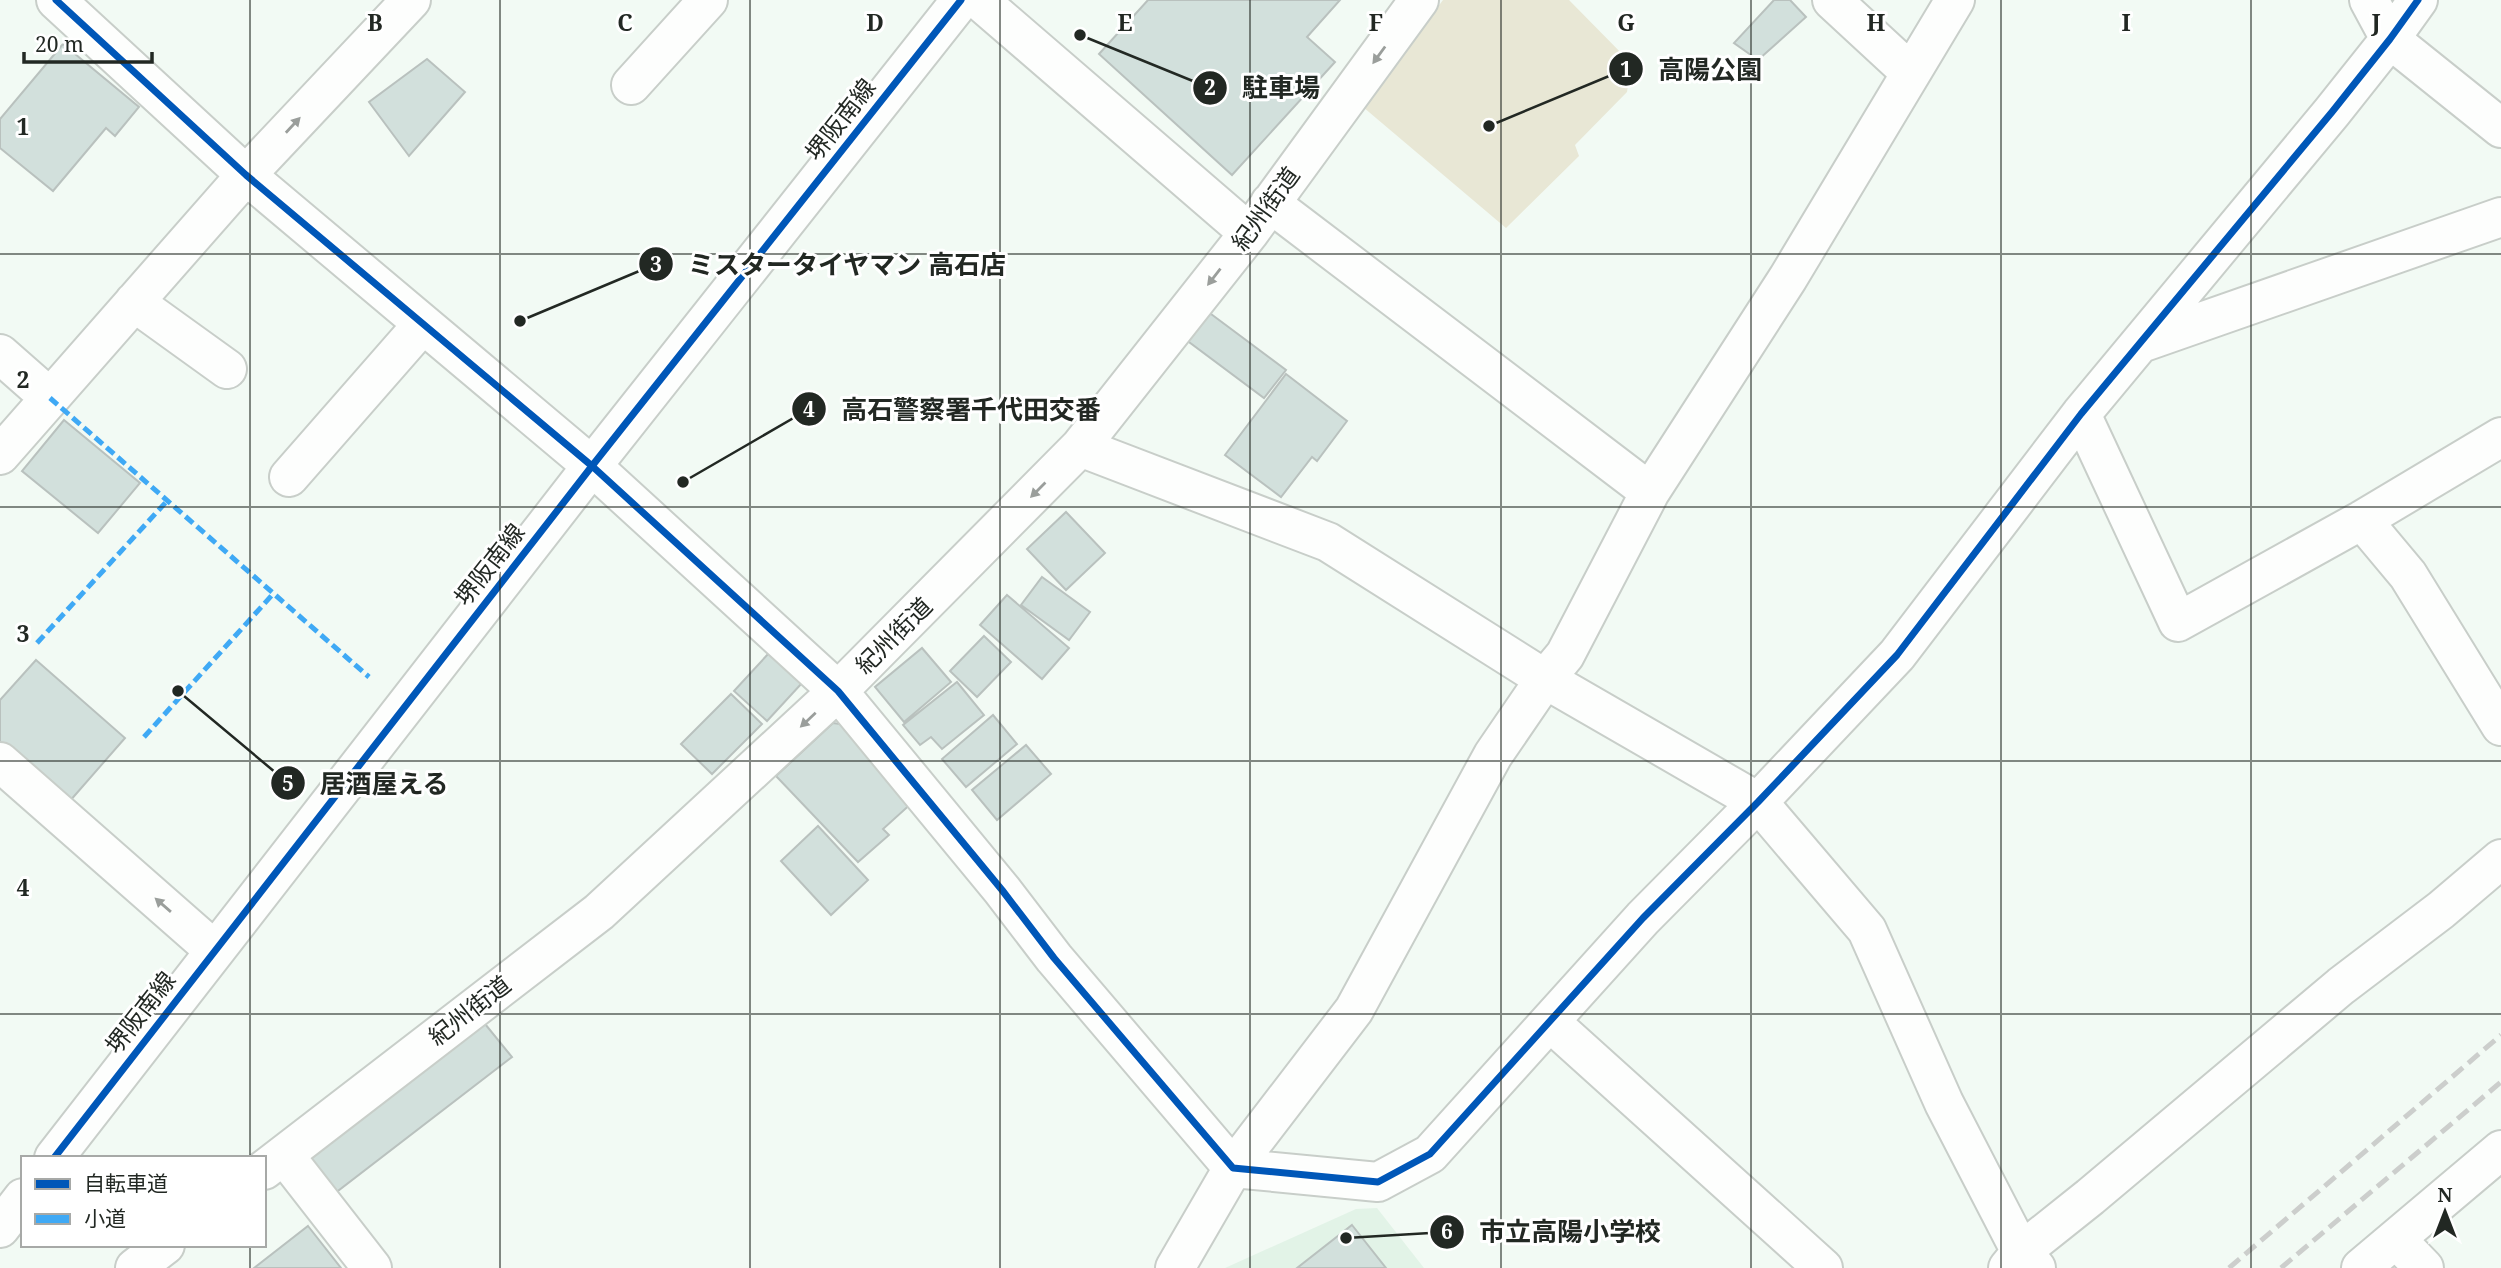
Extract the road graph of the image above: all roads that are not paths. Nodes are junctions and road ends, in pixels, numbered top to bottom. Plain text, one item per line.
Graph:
1 (56, 0) edge
2 (411, 0) edge
3 (708, 0) edge
4 (961, 0) edge
5 (979, 0) edge
6 (1419, 0) edge
7 (1832, 0) edge
8 (1955, 0) edge
9 (2369, 0) edge
10 (2418, 0) edge
11 (2390, 39) junction
12 (1911, 73) junction
13 (631, 85) dead end
14 (2501, 128) edge
15 (246, 175) junction
16 (2501, 216) edge
17 (1260, 218) junction
18 (134, 302) junction
19 (423, 324) junction
20 (2141, 343) junction
21 (0, 354) edge
22 (228, 369) dead end
23 (50, 398) junction
24 (2081, 414) junction
25 (2501, 437) edge
26 (1080, 447) junction
27 (0, 455) edge
28 (592, 466) junction
29 (289, 477) dead end
30 (1650, 492) junction
31 (2362, 520) junction
32 (1545, 679) junction
33 (838, 691) junction
34 (2501, 726) edge
35 (0, 762) edge
36 (1758, 802) junction
37 (2501, 859) edge
38 (214, 950) junction
39 (1550, 1022) junction
40 (2501, 1150) edge
41 (56, 1156) edge
42 (274, 1162) edge
43 (1233, 1168) junction
44 (21, 1201) edge
45 (0, 1228) edge
46 (2396, 1239) junction
47 (161, 1247) edge
48 (2022, 1263) edge
49 (135, 1268) edge
50 (372, 1268) edge
51 (1175, 1268) edge
52 (1823, 1268) edge
53 (2361, 1268) edge
54 (2424, 1268) edge

1 - 15 street
15 -> 2 street
3 - 13 street
4 - 28 street, 堺阪南線
5 - 17 street
6 -> 17 street, 紀州街道
7 - 12 street
8 - 12 street
9 - 11 street
10 - 11 street
11 - 14 street
11 - 20 street
12 - 30 street
15 - 18 street
15 - 19 street
16 - 20 street
17 -> 26 street, 紀州街道
17 - 30 street
18 - 22 street
18 - 23 street
19 - 28 street
19 - 29 street
20 - 24 street
21 - 23 street
23 - 27 street
24 - 31 street
24 - 36 street
25 - 31 street
26 - 32 street
26 -> 33 street, 紀州街道
28 - 33 street
28 - 38 street, 堺阪南線
30 - 32 street
31 - 34 street
32 - 36 street
32 - 43 street
33 -> 42 street, 紀州街道
33 - 43 street
38 -> 35 street
36 - 39 street
36 - 48 street
37 - 48 street
38 - 41 street, 堺阪南線
39 - 43 street
39 - 52 street
40 - 46 street
42 - 50 street
43 - 51 street
44 - 45 street
46 - 53 street
46 - 54 street
47 - 49 street

